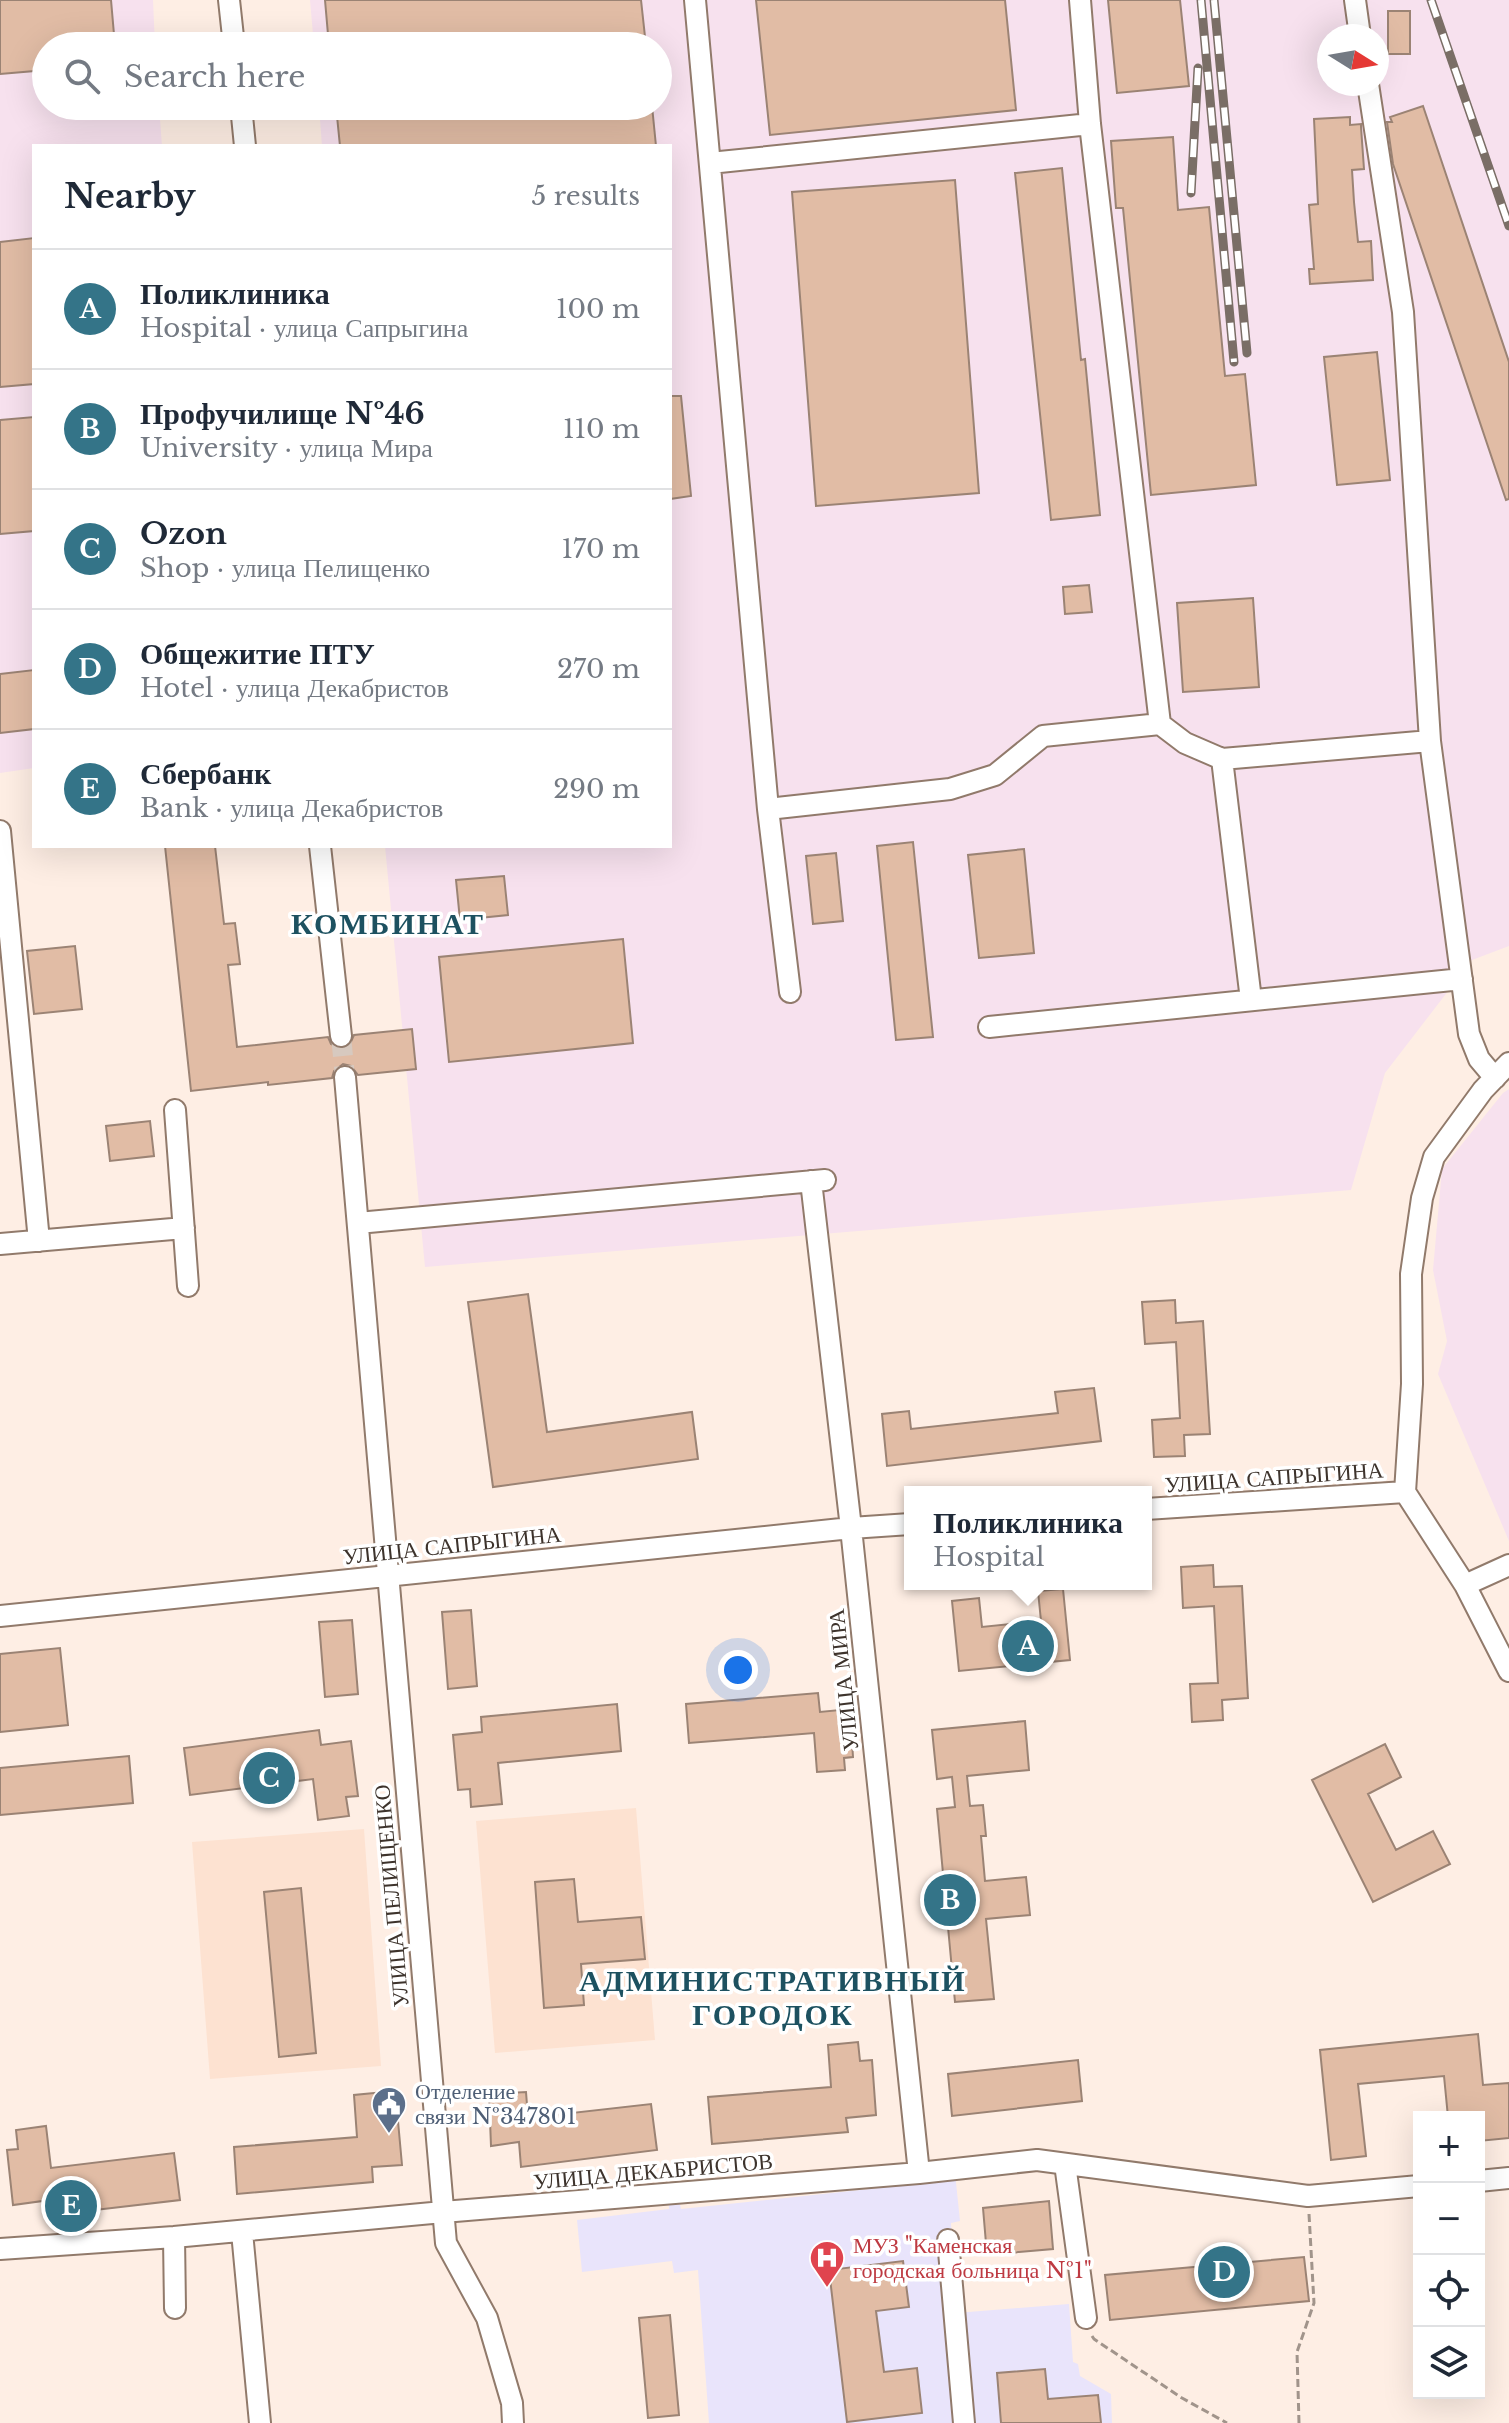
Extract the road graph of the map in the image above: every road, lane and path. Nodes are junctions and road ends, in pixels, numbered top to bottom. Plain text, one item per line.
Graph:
1 (229, 0) edge
2 (695, 0) edge
3 (1080, 0) edge
4 (1355, 0) edge
5 (1358, 24) edge
6 (232, 32) edge
7 (1370, 96) edge
8 (242, 120) edge
9 (1090, 124) junction
10 (245, 144) edge
11 (710, 163) junction
12 (1160, 724) junction
13 (1430, 741) junction
14 (1222, 759) junction
15 (768, 809) junction
16 (0, 831) edge
17 (320, 848) edge
18 (1462, 979) junction
19 (790, 992) dead end
20 (1251, 1000) junction
21 (989, 1027) dead end
22 (341, 1036) tunnel mouth
23 (1502, 1070) edge
24 (345, 1077) tunnel mouth
25 (175, 1110) dead end
26 (358, 1223) junction
27 (184, 1228) junction
28 (39, 1241) junction
29 (0, 1244) edge
30 (188, 1286) dead end
31 (1405, 1492) junction
32 (1152, 1509) edge
33 (904, 1524) edge
34 (851, 1528) junction
35 (1509, 1565) edge
36 (387, 1576) junction
37 (1465, 1585) junction
38 (0, 1616) edge
39 (1509, 1671) edge
40 (1065, 2164) junction
41 (919, 2173) junction
42 (1509, 2178) edge
43 (1485, 2180) edge
44 (1413, 2187) edge
45 (1308, 2196) junction
46 (443, 2212) junction
47 (242, 2232) junction
48 (174, 2237) junction
49 (948, 2240) dead end
50 (0, 2249) edge
51 (175, 2308) dead end
52 (1086, 2318) joint
53 (260, 2423) edge
54 (513, 2423) edge
55 (964, 2423) edge
56 (1227, 2423) edge
57 (1299, 2423) edge

1 - 6 street
2 - 11 street
3 - 9 street
4 - 5 street
7 - 13 street
8 - 10 street
9 - 11 street
9 - 12 street
11 - 15 street
12 - 14 street
12 - 15 street
13 - 14 street
13 - 18 street
14 - 20 street
15 - 19 street
16 - 28 street
17 - 22 street
18 - 20 street
18 - 23 street
20 - 21 street
23 - 31 street
24 - 26 street, УЛИЦА ПЕЛИЩЕНКО
25 - 27 street
26 - 34 street, УЛИЦА МИРА
26 - 36 street, УЛИЦА ПЕЛИЩЕНКО
27 - 28 street
27 - 30 street
28 - 29 street
31 - 32 street, УЛИЦА САПРЫГИНА
31 - 37 street
33 - 34 street, УЛИЦА САПРЫГИНА
34 - 36 street, УЛИЦА САПРЫГИНА
34 - 41 street, УЛИЦА МИРА
35 - 37 street
36 - 38 street, УЛИЦА САПРЫГИНА
36 - 46 street, УЛИЦА ПЕЛИЩЕНКО
37 - 39 street
40 - 41 street, УЛИЦА ДЕКАБРИСТОВ
40 - 45 street, УЛИЦА ДЕКАБРИСТОВ
40 - 52 street
41 - 46 street, УЛИЦА ДЕКАБРИСТОВ
42 - 43 street
44 - 45 street, УЛИЦА ДЕКАБРИСТОВ
45 - 57 path
46 - 47 street, УЛИЦА ДЕКАБРИСТОВ
46 - 54 street, УЛИЦА ПЕЛИЩЕНКО
47 - 48 street, УЛИЦА ДЕКАБРИСТОВ
47 - 53 street
48 - 50 street, УЛИЦА ДЕКАБРИСТОВ
48 - 51 street
49 - 55 street
52 - 56 path

